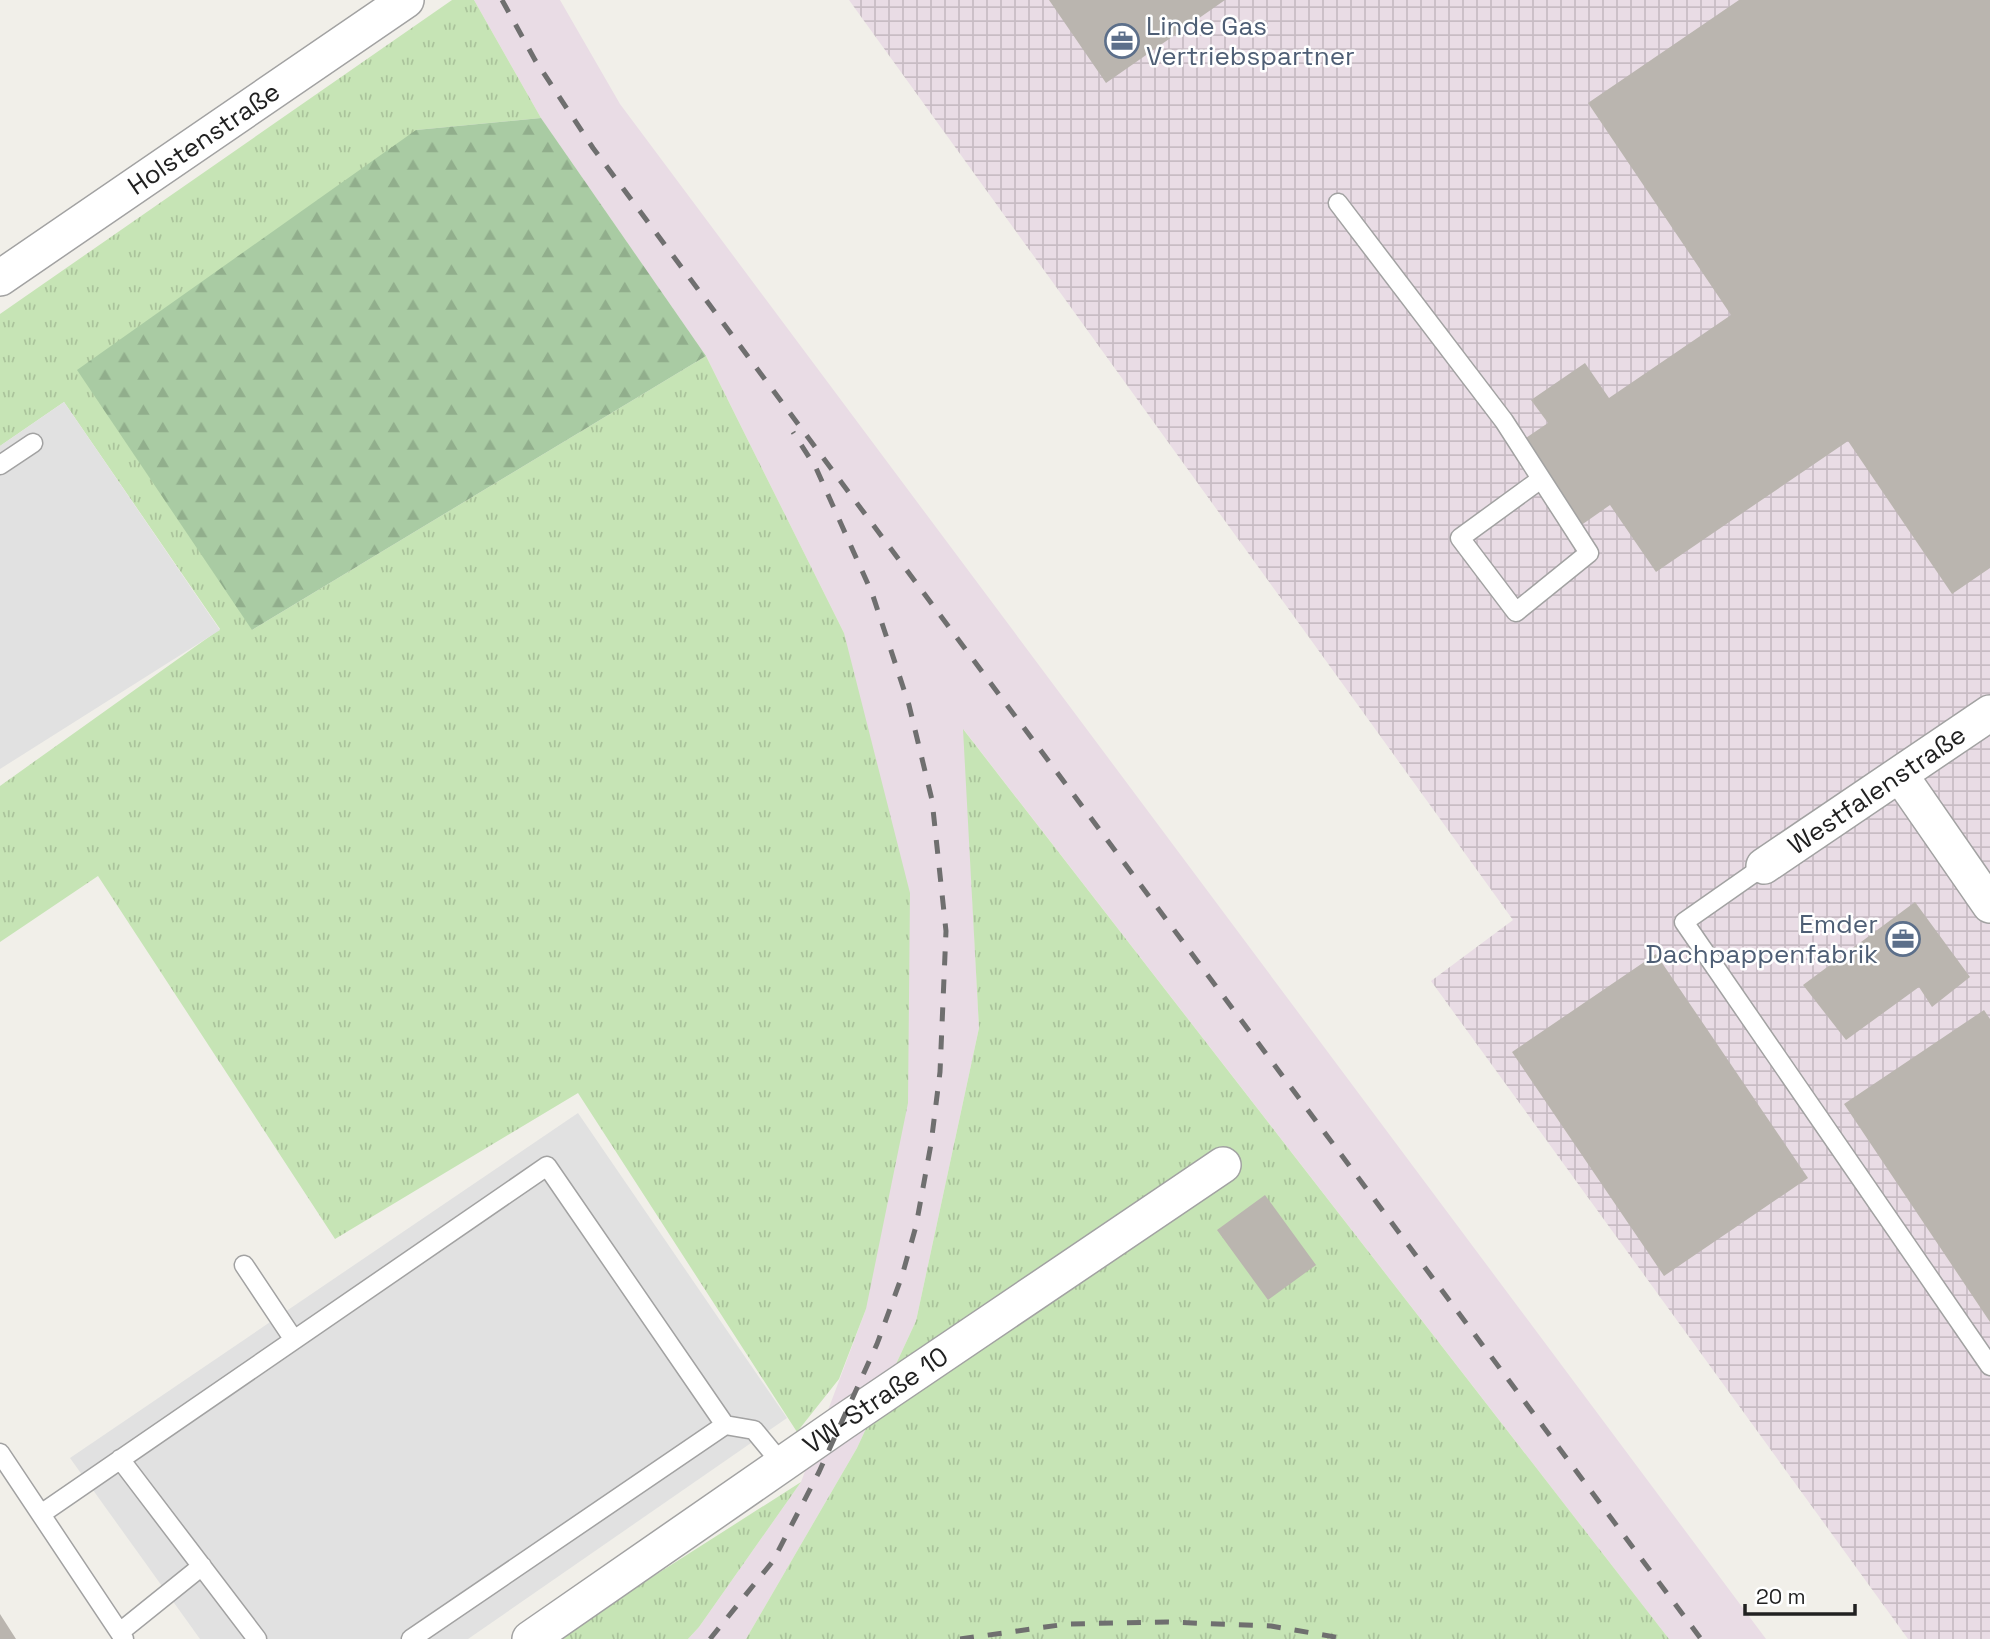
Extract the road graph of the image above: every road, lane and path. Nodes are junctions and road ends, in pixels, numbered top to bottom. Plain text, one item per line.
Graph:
1 (406, 0) edge
2 (1339, 203) dead end
3 (0, 278) edge
4 (33, 443) dead end
5 (0, 466) edge
6 (1541, 479) junction
7 (1990, 713) edge
8 (1900, 775) junction
9 (1764, 866) joint
10 (1990, 905) edge
11 (1223, 1165) dead end
12 (244, 1265) dead end
13 (294, 1340) junction
14 (1990, 1366) edge
15 (725, 1425) junction
16 (0, 1453) edge
17 (120, 1459) junction
18 (782, 1464) junction
19 (41, 1514) junction
20 (202, 1566) junction
21 (122, 1635) edge
22 (257, 1639) edge
23 (411, 1639) edge
24 (530, 1639) edge

1 - 3 street, Holstenstraße
2 - 6 lane
4 - 5 lane
6 - 6 lane
7 - 8 street, Westfalenstraße
8 - 9 street, Westfalenstraße
8 - 10 street
9 - 14 lane
11 - 18 street, VW-Straße 10
12 - 13 lane
13 - 15 lane
13 - 17 lane
15 - 18 lane
15 - 23 lane
16 - 19 lane
17 - 19 lane
17 - 20 lane
18 - 24 street, VW-Straße 10
19 - 21 lane
20 - 21 lane
20 - 22 lane

